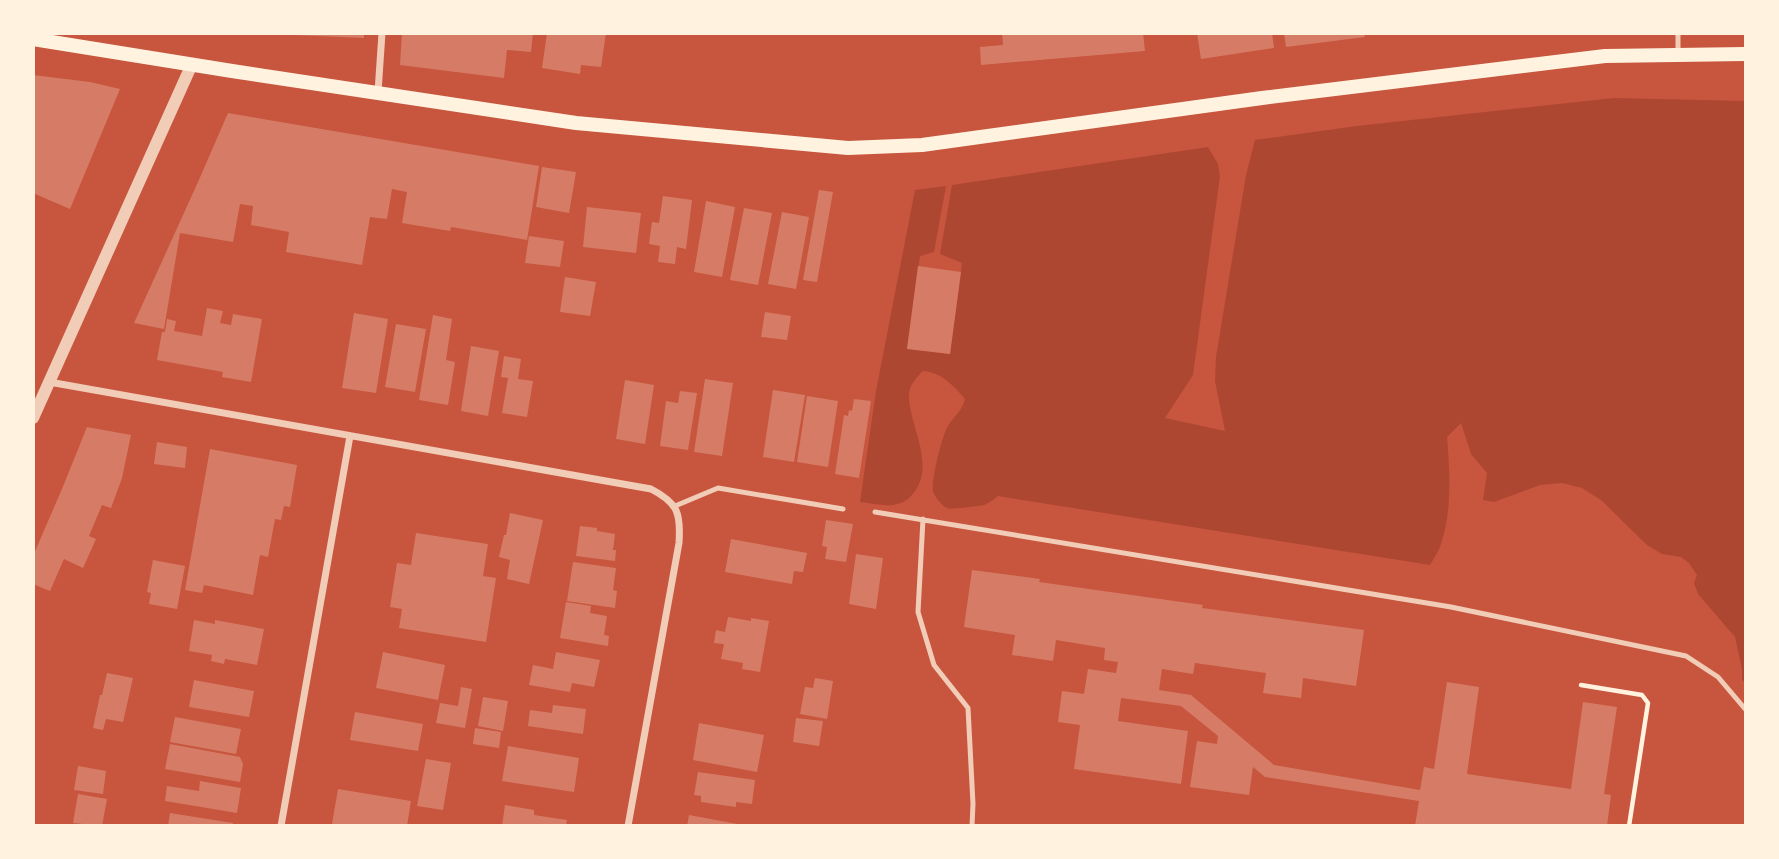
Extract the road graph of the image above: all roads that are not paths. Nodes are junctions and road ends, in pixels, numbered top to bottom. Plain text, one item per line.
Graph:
1 (382, 33) edge
2 (1678, 33) edge
3 (33, 39) edge
4 (1678, 54) junction
5 (1746, 54) edge
6 (192, 64) junction
7 (378, 92) junction
8 (49, 382) junction
9 (33, 418) edge
10 (350, 436) junction
11 (675, 506) junction
12 (843, 509) dead end
13 (876, 512) dead end
14 (923, 519) junction
15 (1746, 710) edge
16 (281, 826) edge
17 (628, 826) edge
18 (972, 826) edge

1 - 7 street
2 - 4 lane
3 - 6 main road
4 - 5 main road
4 - 7 main road
6 - 7 main road
6 - 8 street
8 - 9 street
8 - 10 street
10 - 11 street
10 - 16 street
11 - 12 lane
11 - 17 street
13 - 14 lane
14 - 15 lane
14 - 18 lane

